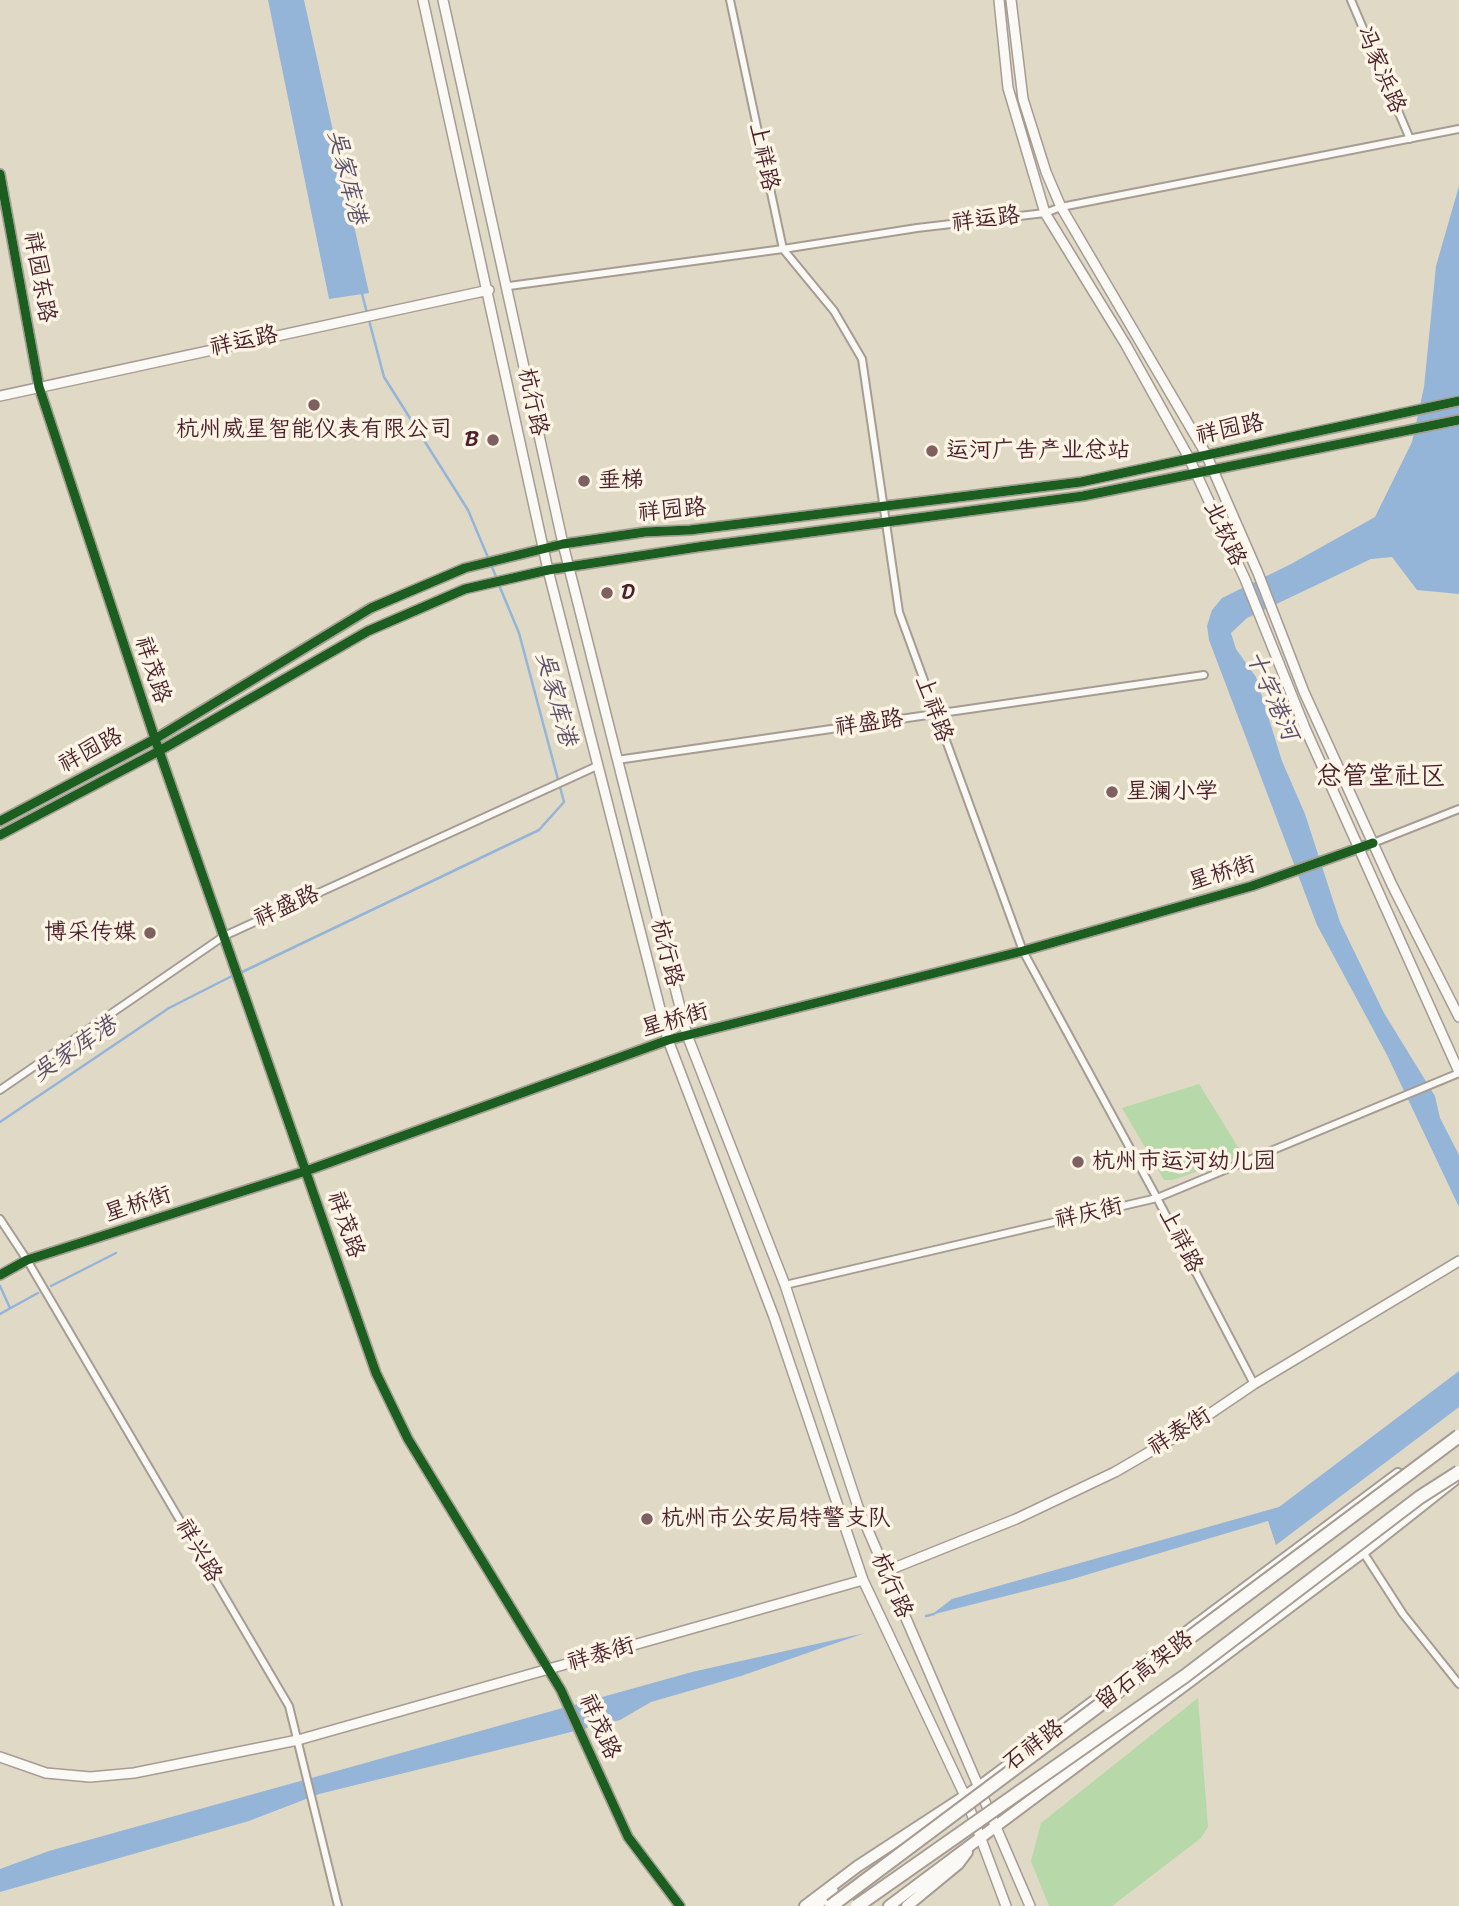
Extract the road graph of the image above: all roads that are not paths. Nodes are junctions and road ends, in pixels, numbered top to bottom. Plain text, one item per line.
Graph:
1 (423, 0) edge
2 (443, 0) edge
3 (730, 0) edge
4 (999, 0) edge
5 (1011, 0) edge
6 (1350, 0) edge
7 (1459, 129) edge
8 (1410, 139) junction
9 (0, 174) edge
10 (1061, 207) junction
11 (1045, 213) junction
12 (783, 249) junction
13 (509, 286) junction
14 (489, 290) junction
15 (39, 387) junction
16 (0, 396) edge
17 (1459, 401) edge
18 (1459, 420) edge
19 (1206, 454) junction
20 (1189, 458) junction
21 (1213, 471) junction
22 (1196, 474) junction
23 (883, 507) junction
24 (885, 524) junction
25 (563, 544) junction
26 (544, 548) junction
27 (569, 567) junction
28 (548, 570) junction
29 (1204, 675) dead end
30 (934, 714) junction
31 (155, 739) junction
32 (159, 751) junction
33 (617, 760) junction
34 (597, 766) junction
35 (1459, 809) edge
36 (0, 821) edge
37 (0, 835) edge
38 (1373, 843) junction
39 (1359, 848) junction
40 (223, 936) junction
41 (1023, 951) junction
42 (1459, 1017) edge
43 (687, 1035) junction
44 (668, 1040) junction
45 (1459, 1073) edge
46 (0, 1090) edge
47 (306, 1171) junction
48 (1157, 1198) junction
49 (0, 1219) edge
50 (27, 1260) junction
51 (1459, 1261) edge
52 (0, 1275) edge
53 (785, 1285) junction
54 (1254, 1384) junction
55 (1459, 1428) edge
56 (1459, 1436) edge
57 (1459, 1466) edge
58 (1459, 1474) edge
59 (1420, 1497) junction
60 (1363, 1552) junction
61 (884, 1572) junction
62 (863, 1580) junction
63 (547, 1670) junction
64 (1459, 1684) edge
65 (298, 1740) junction
66 (0, 1757) edge
67 (979, 1787) junction
68 (965, 1796) junction
69 (998, 1825) junction
70 (904, 1835) junction
71 (978, 1838) junction
72 (831, 1899) edge
73 (338, 1906) edge
74 (680, 1906) edge
75 (805, 1906) edge
76 (813, 1906) edge
77 (858, 1906) edge
78 (889, 1906) edge
79 (907, 1906) edge
80 (1006, 1906) edge
81 (1030, 1906) edge

1 - 14 street, 杭行路
2 - 13 street, 杭行路
3 - 12 street, 上祥路
4 - 11 street, 北软路
5 - 10 street, 北软路
6 - 8 street, 冯家浜路
7 - 8 street, 祥运路
8 - 10 street, 祥运路
9 - 15 street, 祥园东路
10 - 11 street, 祥运路
10 - 19 street, 北软路
11 - 12 street, 祥运路
11 - 20 street, 北软路
12 - 13 street, 祥运路
12 - 23 street, 上祥路
13 - 25 street, 杭行路
14 - 15 street, 祥运路
14 - 26 street, 杭行路
15 - 16 street, 祥运路
15 - 31 street, 祥茂路
17 - 19 street, 祥园路
18 - 21 street, 祥园路
19 - 20 street, 祥园路
19 - 21 street, 北软路
20 - 22 street, 北软路
20 - 23 street, 祥园路
21 - 22 street, 祥园路
21 - 38 street, 北软路
22 - 24 street, 祥园路
22 - 39 street, 北软路
23 - 24 street, 上祥路
23 - 25 street, 祥园路
24 - 27 street, 祥园路
24 - 30 street, 上祥路
25 - 26 street, 祥园路
25 - 27 street, 杭行路
26 - 28 street, 杭行路
26 - 31 street, 祥园路
27 - 28 street, 祥园路
27 - 33 street, 杭行路
28 - 32 street, 祥园路
28 - 34 street, 杭行路
29 - 30 street, 祥盛路
30 - 33 street, 祥盛路
30 - 41 street, 上祥路
31 - 32 street, 祥茂路
31 - 36 street, 祥园路
32 - 37 street, 祥园路
32 - 40 street, 祥茂路
33 - 43 street, 杭行路
34 - 40 street, 祥盛路
34 - 44 street, 杭行路
35 - 38 street
38 - 39 street, 星桥街
38 - 42 street, 北软路
39 - 41 street, 星桥街
39 - 45 street, 北软路
40 - 46 street, 祥盛路
40 - 47 street, 祥茂路
41 - 43 street, 星桥街
41 - 48 street, 上祥路
43 - 44 street, 星桥街
43 - 53 street, 杭行路
44 - 47 street, 星桥街
44 - 62 street, 杭行路
45 - 48 street, 祥庆街
47 - 50 street, 星桥街
47 - 63 street, 祥茂路
48 - 53 street, 祥庆街
48 - 54 street, 上祥路
49 - 50 street, 祥兴路
50 - 52 street, 星桥街
50 - 65 street, 祥兴路
51 - 54 street, 祥泰街
53 - 61 street, 杭行路
54 - 61 street, 祥泰街
55 - 67 main road, 石祥路
56 - 72 highway, 留石高架路, bridge
57 - 59 highway, 留石高架路, bridge
58 - 59 highway, 留石高架路, bridge
58 - 60 main road, 石祥路
59 - 77 highway, 留石高架路, bridge
60 - 64 street
60 - 69 main road, 石祥路
61 - 67 street, 杭行路
62 - 63 street, 祥泰街
62 - 68 street, 杭行路
63 - 65 street, 祥泰街
63 - 74 street, 祥茂路
65 - 66 street, 祥泰街
65 - 73 street, 祥兴路
67 - 68 main road, 石祥路
67 - 69 street, 杭行路
68 - 70 main road, 石祥路
68 - 71 street, 杭行路
69 - 71 main road, 石祥路
69 - 81 street, 杭行路
70 - 72 main road
70 - 75 main road, 石祥路
71 - 78 main road, 石祥路
71 - 79 main road
71 - 80 street, 杭行路
72 - 76 highway, 留石高架路

